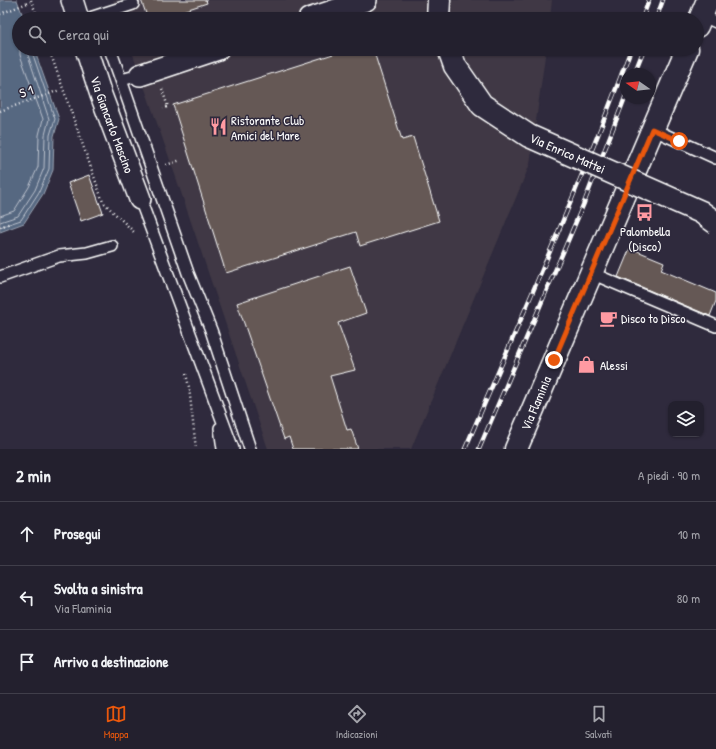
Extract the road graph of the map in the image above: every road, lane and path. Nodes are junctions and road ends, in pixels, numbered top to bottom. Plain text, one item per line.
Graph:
1 (72, 0) edge
2 (366, 0) edge
3 (439, 0) edge
4 (31, 1) edge
5 (133, 4) dead end
6 (35, 12) edge
7 (76, 12) edge
8 (114, 12) edge
9 (330, 12) edge
10 (438, 12) edge
11 (0, 14) edge
12 (52, 56) edge
13 (88, 56) edge
14 (115, 56) edge
15 (196, 56) edge
16 (451, 56) edge
17 (684, 56) edge
18 (130, 77) junction
19 (60, 90) dead end
20 (0, 111) edge
21 (652, 129) junction
22 (716, 158) edge
23 (140, 198) joint
24 (11, 223) dead end
25 (716, 223) edge
26 (0, 227) edge
27 (137, 234) dead end
28 (112, 246) dead end
29 (591, 273) junction
30 (0, 277) edge
31 (716, 326) edge
32 (186, 372) dead end
33 (213, 395) junction
34 (196, 449) edge
35 (223, 449) edge
36 (233, 449) edge
37 (250, 449) edge
38 (516, 449) edge

1 - 7 street
2 - 9 street
3 - 10 main road
4 - 6 path
4 - 11 path
5 - 8 lane
12 - 27 path
13 - 23 street, Via Giancarlo Mascino
14 - 18 lane
15 - 18 street
16 - 25 main road, Via Enrico Mattei, bridge
17 - 21 main road, Via Flaminia
18 - 37 lane
19 - 20 path, S 1
21 - 22 lane
21 - 29 main road, Via Flaminia
23 - 33 lane
24 - 26 path
28 - 30 lane
29 - 31 lane
29 - 38 main road, Via Flaminia
32 - 34 path
33 - 35 lane
33 - 36 lane

